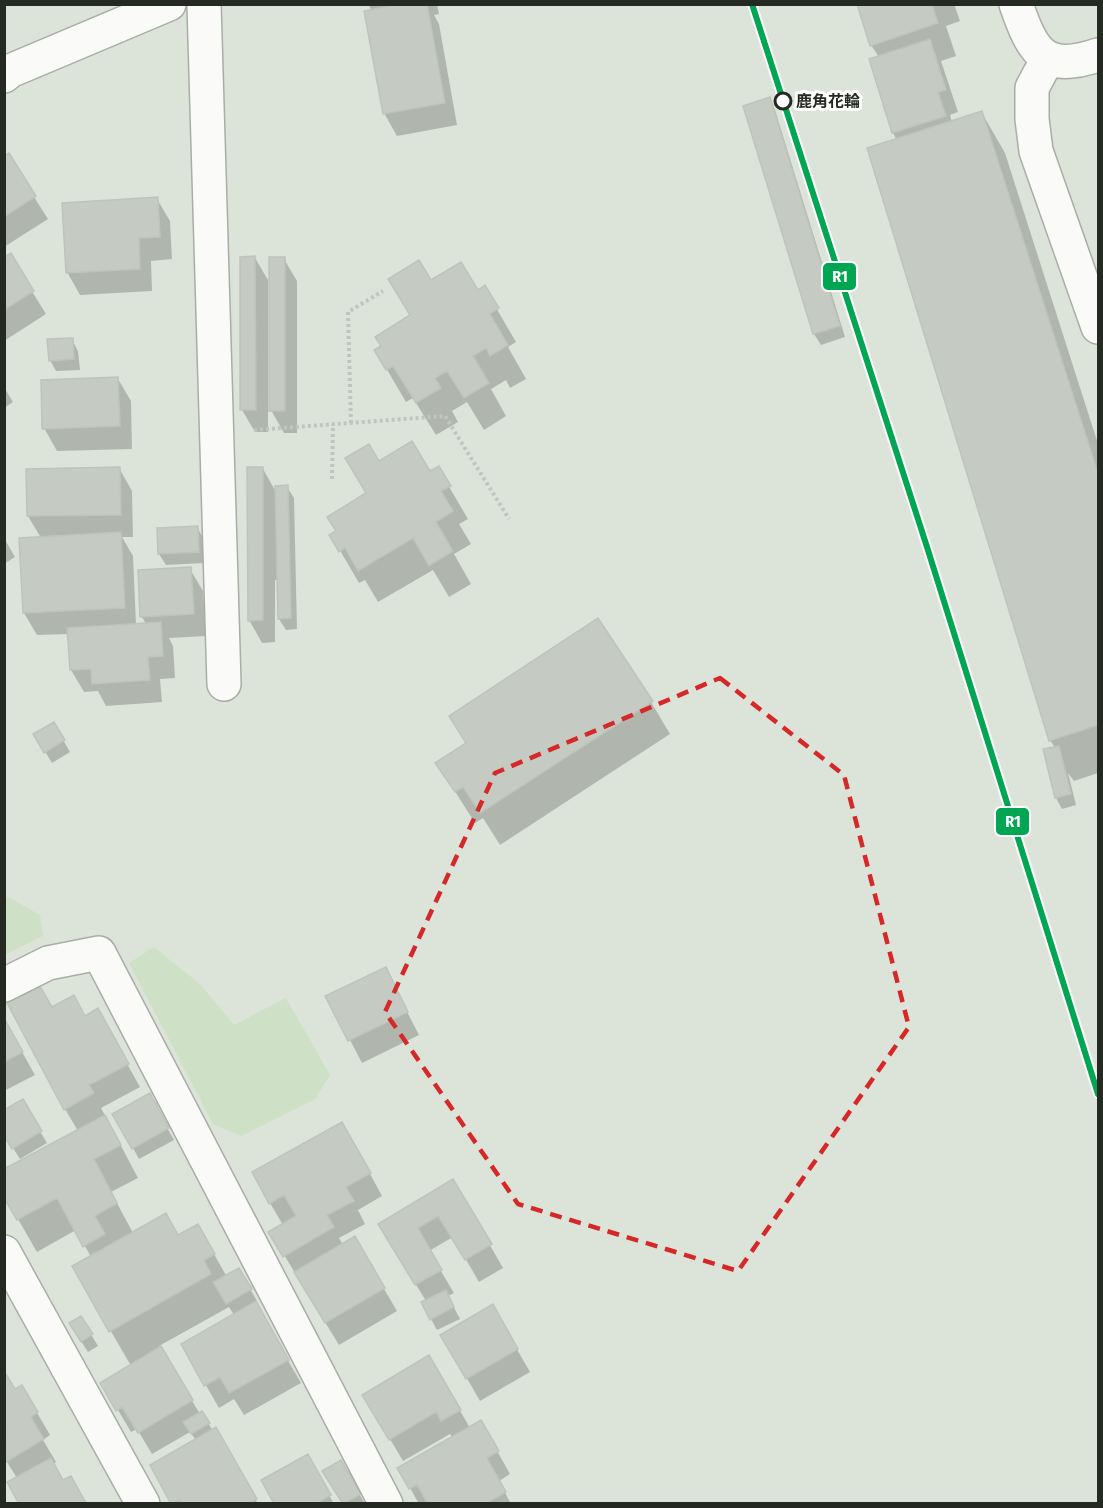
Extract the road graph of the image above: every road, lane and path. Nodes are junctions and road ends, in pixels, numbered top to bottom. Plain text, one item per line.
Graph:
1 (169, 4) edge
2 (204, 4) edge
3 (1016, 4) edge
4 (1098, 55) edge
5 (1048, 58) junction
6 (4, 76) edge
7 (383, 291) dead end
8 (1098, 327) edge
9 (351, 423) junction
10 (333, 424) junction
11 (217, 433) junction
12 (332, 479) dead end
13 (509, 519) dead end
14 (225, 684) dead end
15 (4, 986) edge
16 (4, 1252) edge
17 (143, 1503) edge
18 (386, 1503) edge

1 - 6 street
2 - 11 street
3 - 5 street
4 - 5 street
5 - 8 street
7 - 9 path
9 - 10 path
9 - 13 path
10 - 11 path
10 - 12 path
11 - 14 street
15 - 18 street
16 - 17 street

